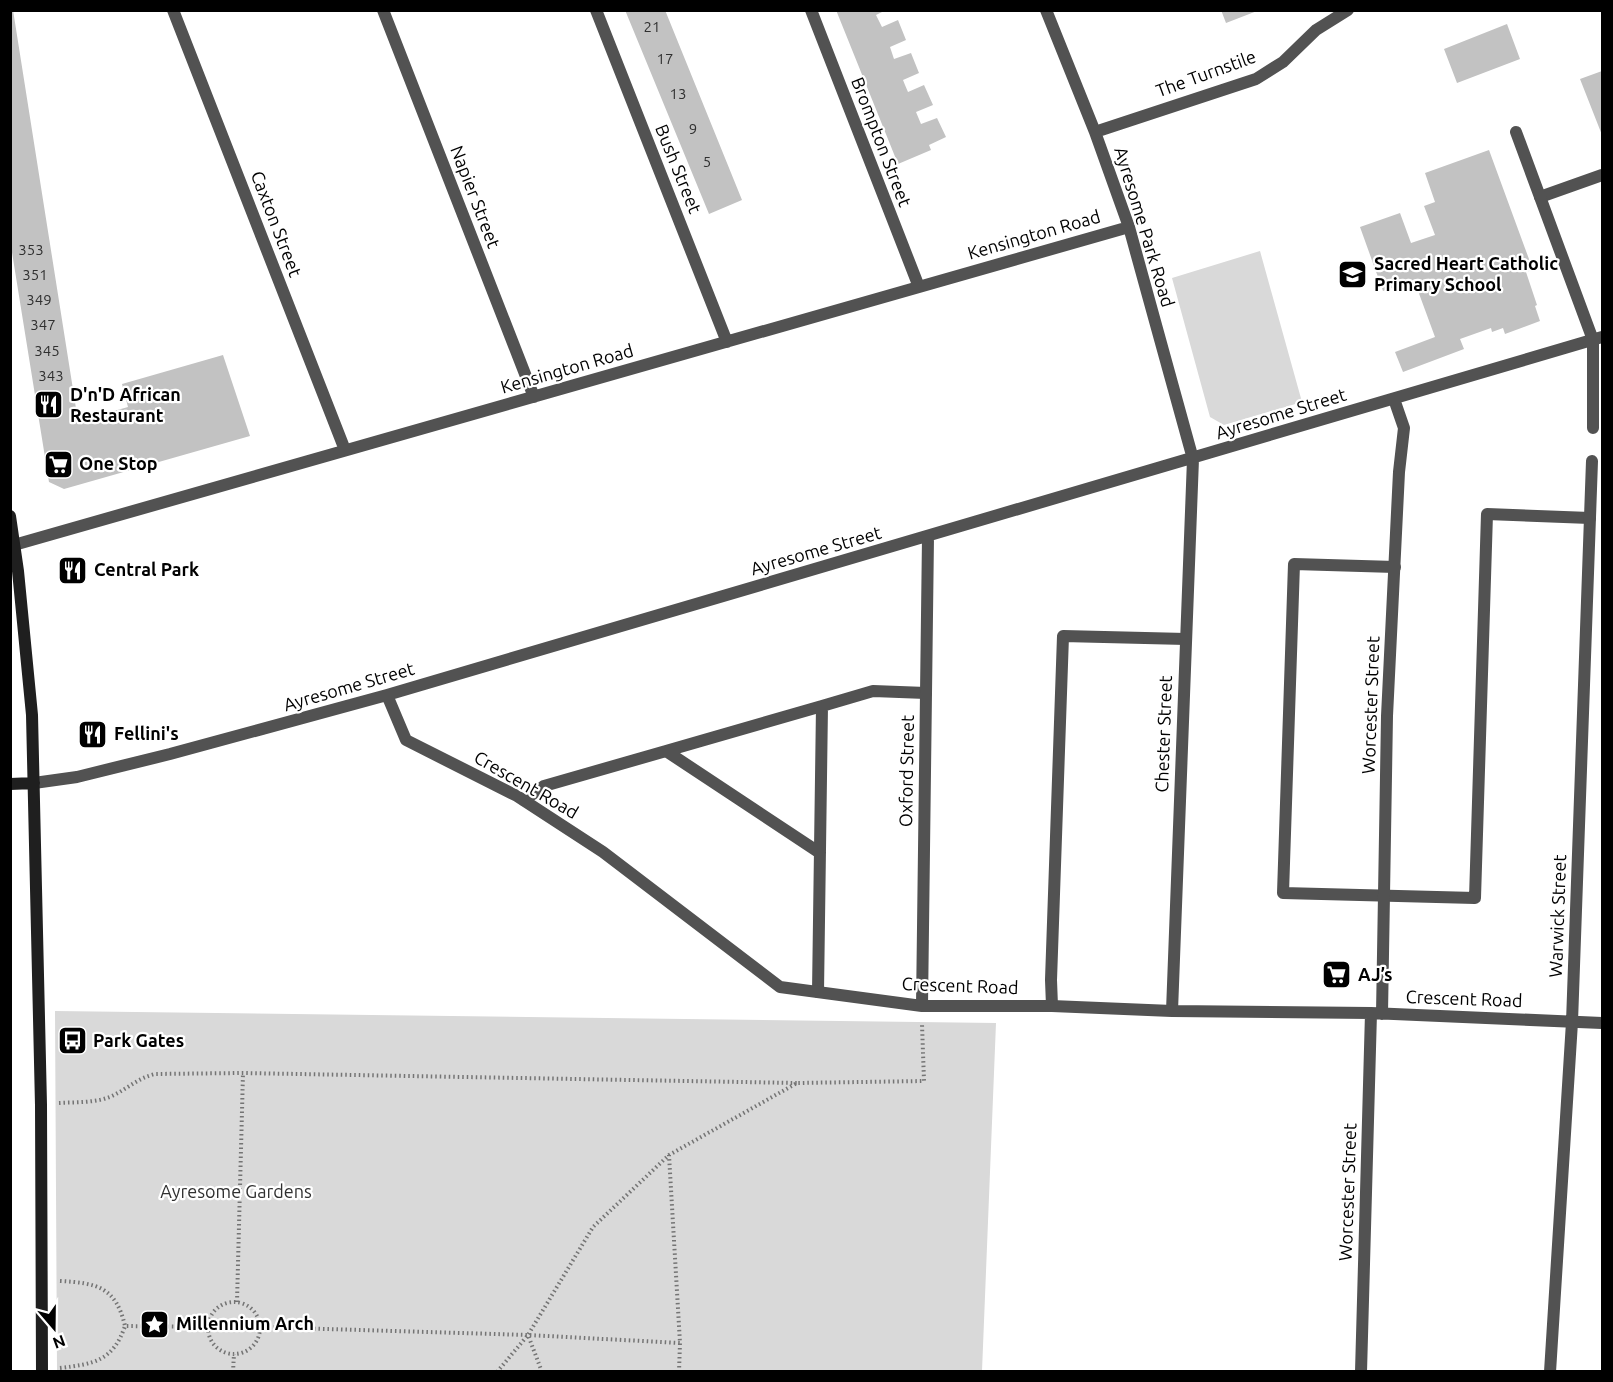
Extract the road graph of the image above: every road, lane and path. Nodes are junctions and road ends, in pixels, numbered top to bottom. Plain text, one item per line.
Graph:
1 (173, 10) edge
2 (383, 10) edge
3 (596, 10) edge
4 (811, 10) edge
5 (1046, 10) edge
6 (1348, 10) edge
7 (1095, 132) junction
8 (1516, 132) dead end
9 (1602, 175) edge
10 (1540, 197) junction
11 (1129, 227) junction
12 (919, 287) junction
13 (1598, 339) edge
14 (728, 342) junction
15 (534, 397) junction
16 (1394, 399) junction
17 (1593, 428) dead end
18 (345, 450) junction
19 (1193, 459) junction
20 (1592, 461) dead end
21 (10, 516) edge
22 (1590, 518) junction
23 (928, 537) junction
24 (15, 544) junction
25 (1395, 567) junction
26 (14, 572) edge
27 (1186, 639) junction
28 (926, 693) junction
29 (387, 695) junction
30 (822, 705) junction
31 (666, 751) junction
32 (34, 783) junction
33 (10, 784) edge
34 (524, 800) junction
35 (820, 853) junction
36 (1384, 896) junction
37 (818, 992) junction
38 (922, 1006) junction
39 (1052, 1006) junction
40 (1172, 1011) junction
41 (1376, 1014) junction
42 (1572, 1022) junction
43 (1602, 1023) edge
44 (243, 1073) junction
45 (797, 1083) junction
46 (41, 1105) junction
47 (669, 1155) junction
48 (42, 1280) junction
49 (237, 1302) junction
50 (125, 1326) junction
51 (207, 1327) junction
52 (260, 1327) junction
53 (528, 1335) junction
54 (680, 1343) junction
55 (234, 1354) junction
56 (42, 1371) edge
57 (233, 1371) edge
58 (497, 1371) edge
59 (542, 1371) edge
60 (679, 1371) edge
61 (1360, 1371) edge
62 (1550, 1371) edge

1 - 18 street, Caxton Street
2 - 15 street, Napier Street
3 - 14 street, Bush Street
4 - 12 street, Brompton Street
5 - 7 street, Ayresome Park Road
6 - 7 street, The Turnstile
7 - 11 street, Ayresome Park Road
8 - 10 street
9 - 10 street
10 - 13 street
11 - 12 street, Kensington Road
11 - 19 street, Ayresome Park Road
12 - 14 street, Kensington Road
13 - 16 street, Ayresome Street
13 - 17 street
14 - 15 street, Kensington Road
15 - 18 street, Kensington Road
16 - 19 street, Ayresome Street
16 - 25 street, Worcester Street
18 - 24 street, Kensington Road
19 - 23 street, Ayresome Street
19 - 27 street, Chester Street
20 - 22 street, Warwick Street
21 - 24 main road
22 - 36 street
22 - 42 street, Warwick Street
23 - 28 street, Oxford Street
23 - 29 street, Ayresome Street
24 - 26 main road
25 - 36 street, Worcester Street
25 - 36 street
26 - 32 main road
27 - 39 street
27 - 40 street, Chester Street
28 - 30 street
28 - 38 street, Oxford Street
29 - 32 street, Ayresome Street
29 - 34 street, Crescent Road
30 - 31 street
30 - 35 street
31 - 34 street
31 - 35 street
32 - 33 main road
32 - 46 main road
34 - 37 street, Crescent Road
35 - 37 street
36 - 41 street, Worcester Street
37 - 38 street, Crescent Road
38 - 39 street, Crescent Road
38 - 45 path
39 - 40 street, Crescent Road
40 - 41 street, Crescent Road
41 - 42 street, Crescent Road
41 - 61 street, Worcester Street
42 - 43 street, Crescent Road
42 - 62 street, Warwick Street
44 - 45 path
44 - 46 path
44 - 49 path
45 - 47 path
46 - 48 main road
47 - 53 path
47 - 54 path
48 - 50 path
48 - 56 main road
49 - 51 path
49 - 52 path
50 - 51 path
50 - 56 path
51 - 55 path
52 - 53 path
52 - 55 path
53 - 54 path
53 - 58 path
53 - 59 path
54 - 60 path
55 - 57 path

